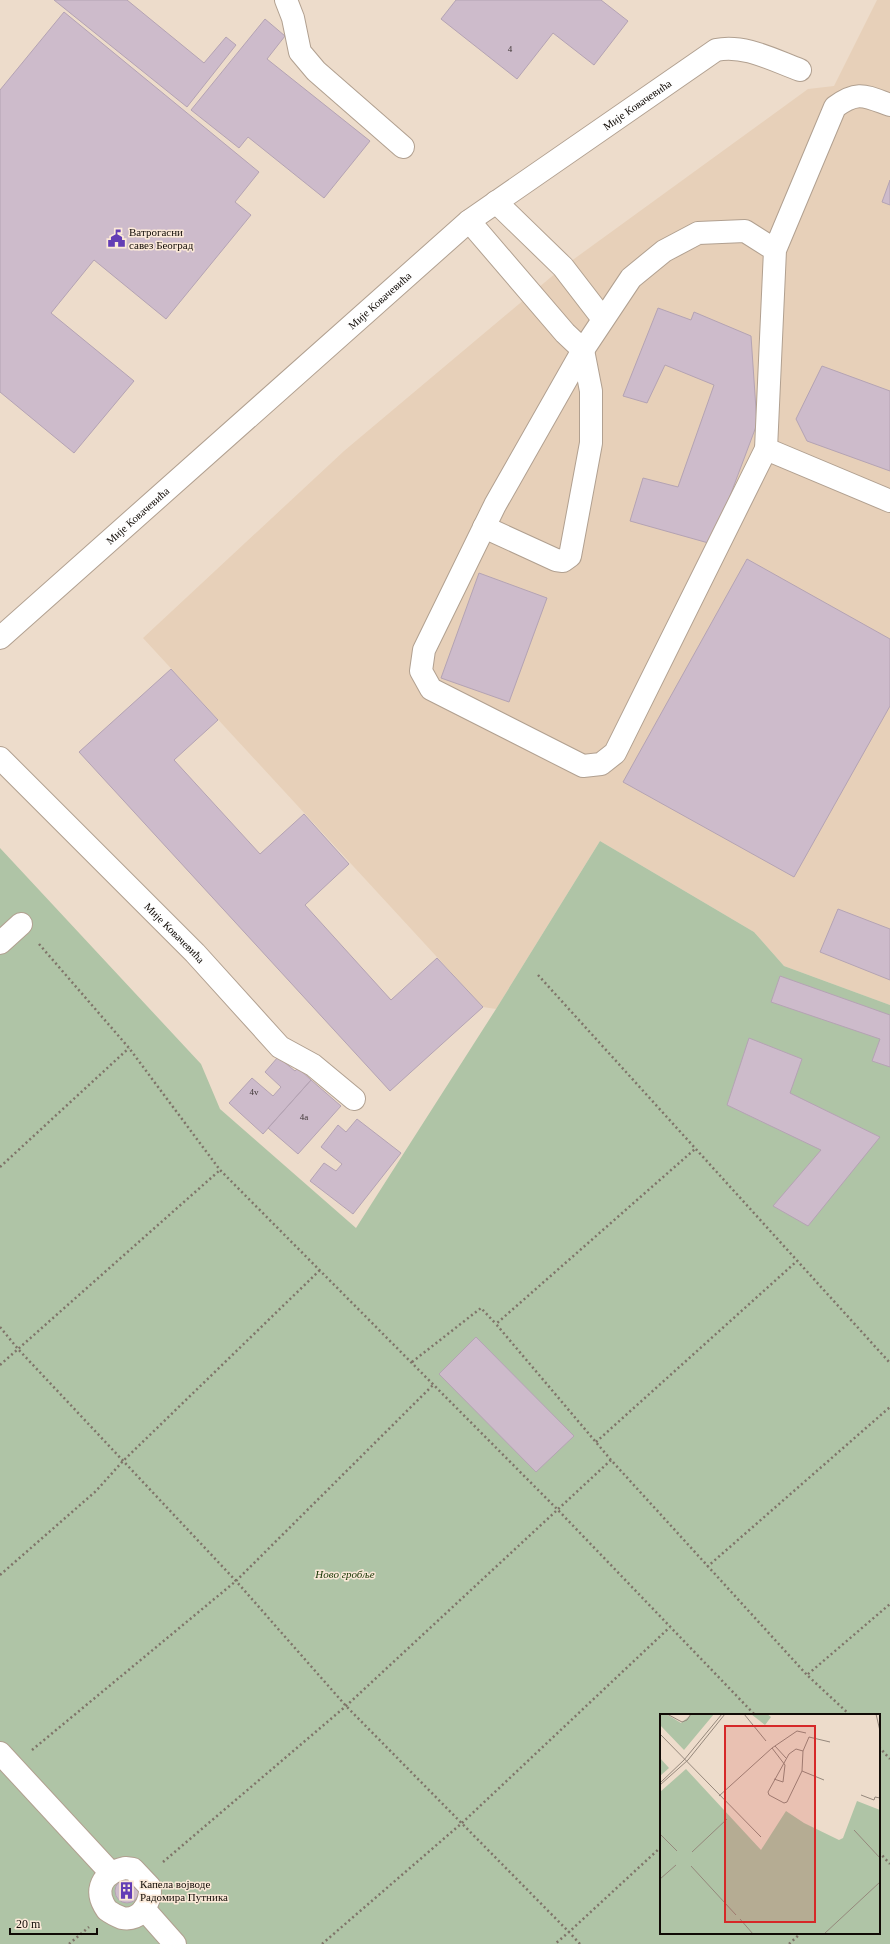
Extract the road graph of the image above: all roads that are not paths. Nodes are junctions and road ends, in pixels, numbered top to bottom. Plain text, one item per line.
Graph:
1 (286, 0) edge
2 (800, 70) dead end
3 (890, 105) edge
4 (403, 147) dead end
5 (496, 202) junction
6 (469, 221) junction
7 (775, 250) junction
8 (603, 319) junction
9 (583, 350) junction
10 (766, 449) junction
11 (890, 501) edge
12 (484, 527) junction
13 (0, 638) edge
14 (0, 758) edge
15 (20, 924) road end
16 (0, 943) edge
17 (354, 1099) dead end
18 (6, 1760) edge
19 (111, 1872) junction
20 (144, 1909) junction
21 (174, 1944) edge

1 - 4 street
2 - 5 street, Мије Ковачевића
3 - 7 street
5 - 6 street, Мије Ковачевића
5 - 8 street
6 - 9 street
6 - 13 street, Мије Ковачевића
7 - 8 street
7 - 10 street
8 - 9 street
9 - 12 street
9 - 12 street
10 - 11 street
10 - 12 street
14 - 17 street, Мије Ковачевића
15 - 16 street
18 - 19 street
19 - 20 street
19 - 20 street
20 - 21 street

